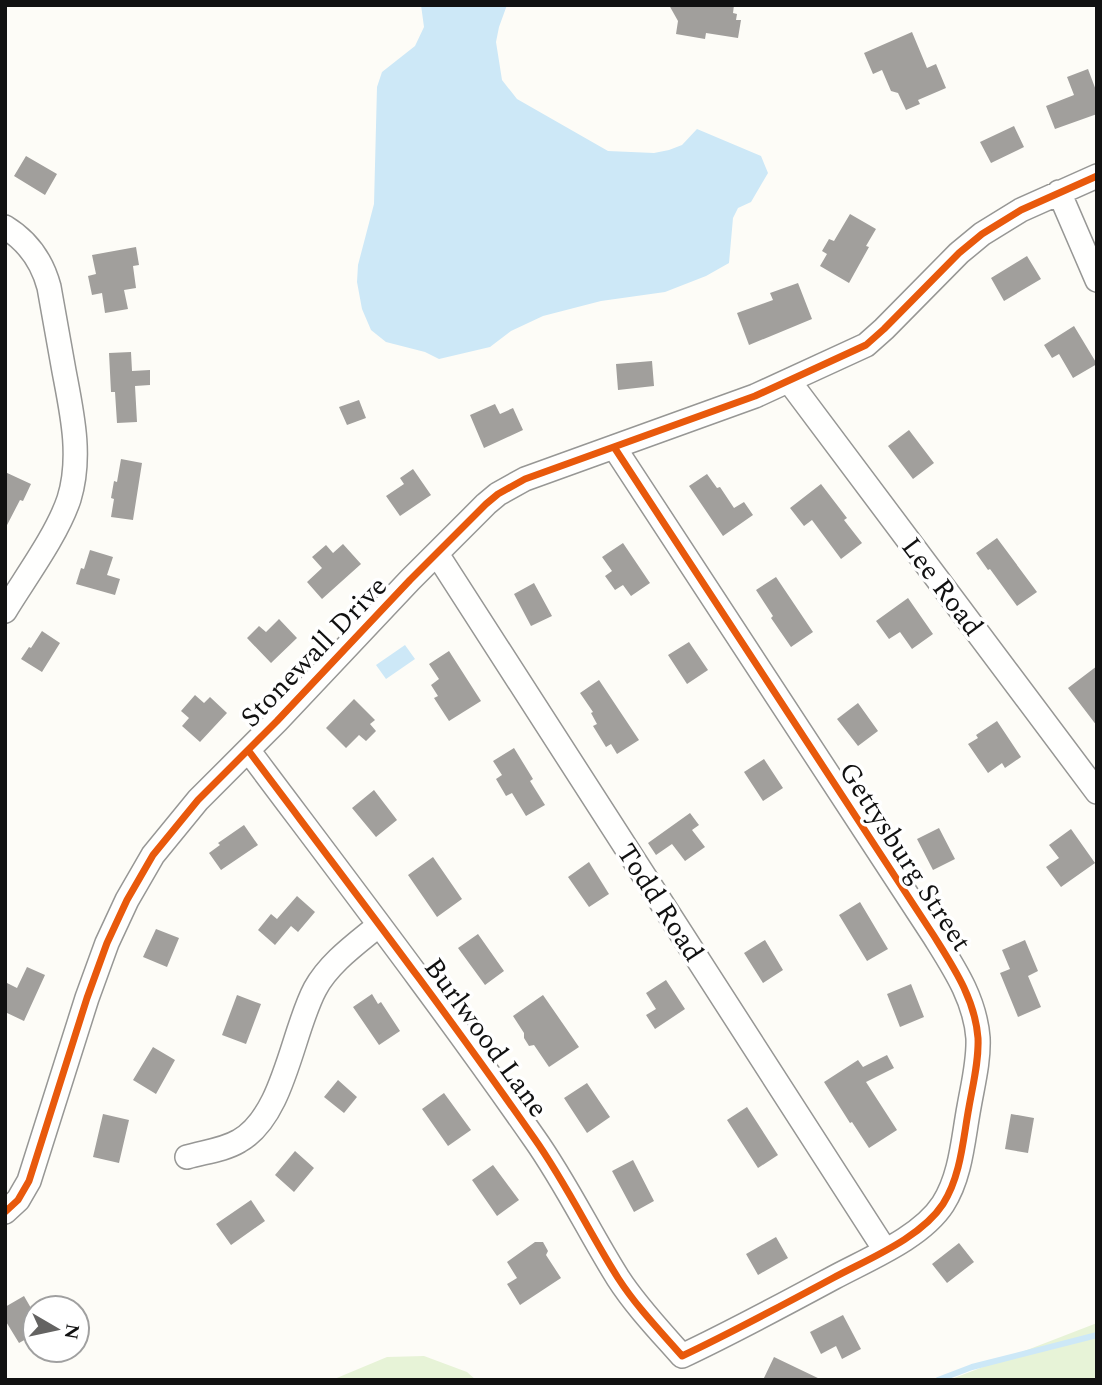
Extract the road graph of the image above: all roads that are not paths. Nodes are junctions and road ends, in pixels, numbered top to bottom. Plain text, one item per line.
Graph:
1 (1097, 176) edge
2 (1059, 192) junction
3 (5, 227) edge
4 (1097, 281) edge
5 (789, 381) junction
6 (614, 447) junction
7 (436, 554) junction
8 (5, 611) edge
9 (248, 750) junction
10 (1097, 792) edge
11 (379, 925) junction
12 (187, 1157) dead end
13 (5, 1213) edge
14 (885, 1250) junction
15 (682, 1356) joint

1 - 2 street, Stonewall Drive
2 - 4 street
2 - 5 street, Stonewall Drive
3 - 8 street
5 - 6 street, Stonewall Drive
5 - 10 street, Lee Road
6 - 7 street, Stonewall Drive
6 - 14 street, Gettysburg Street
7 - 9 street, Stonewall Drive
7 - 14 street, Todd Road
9 - 11 street, Burlwood Lane
9 - 13 street, Stonewall Drive
11 - 12 street
11 - 15 street, Burlwood Lane
14 - 15 street, Gettysburg Street

